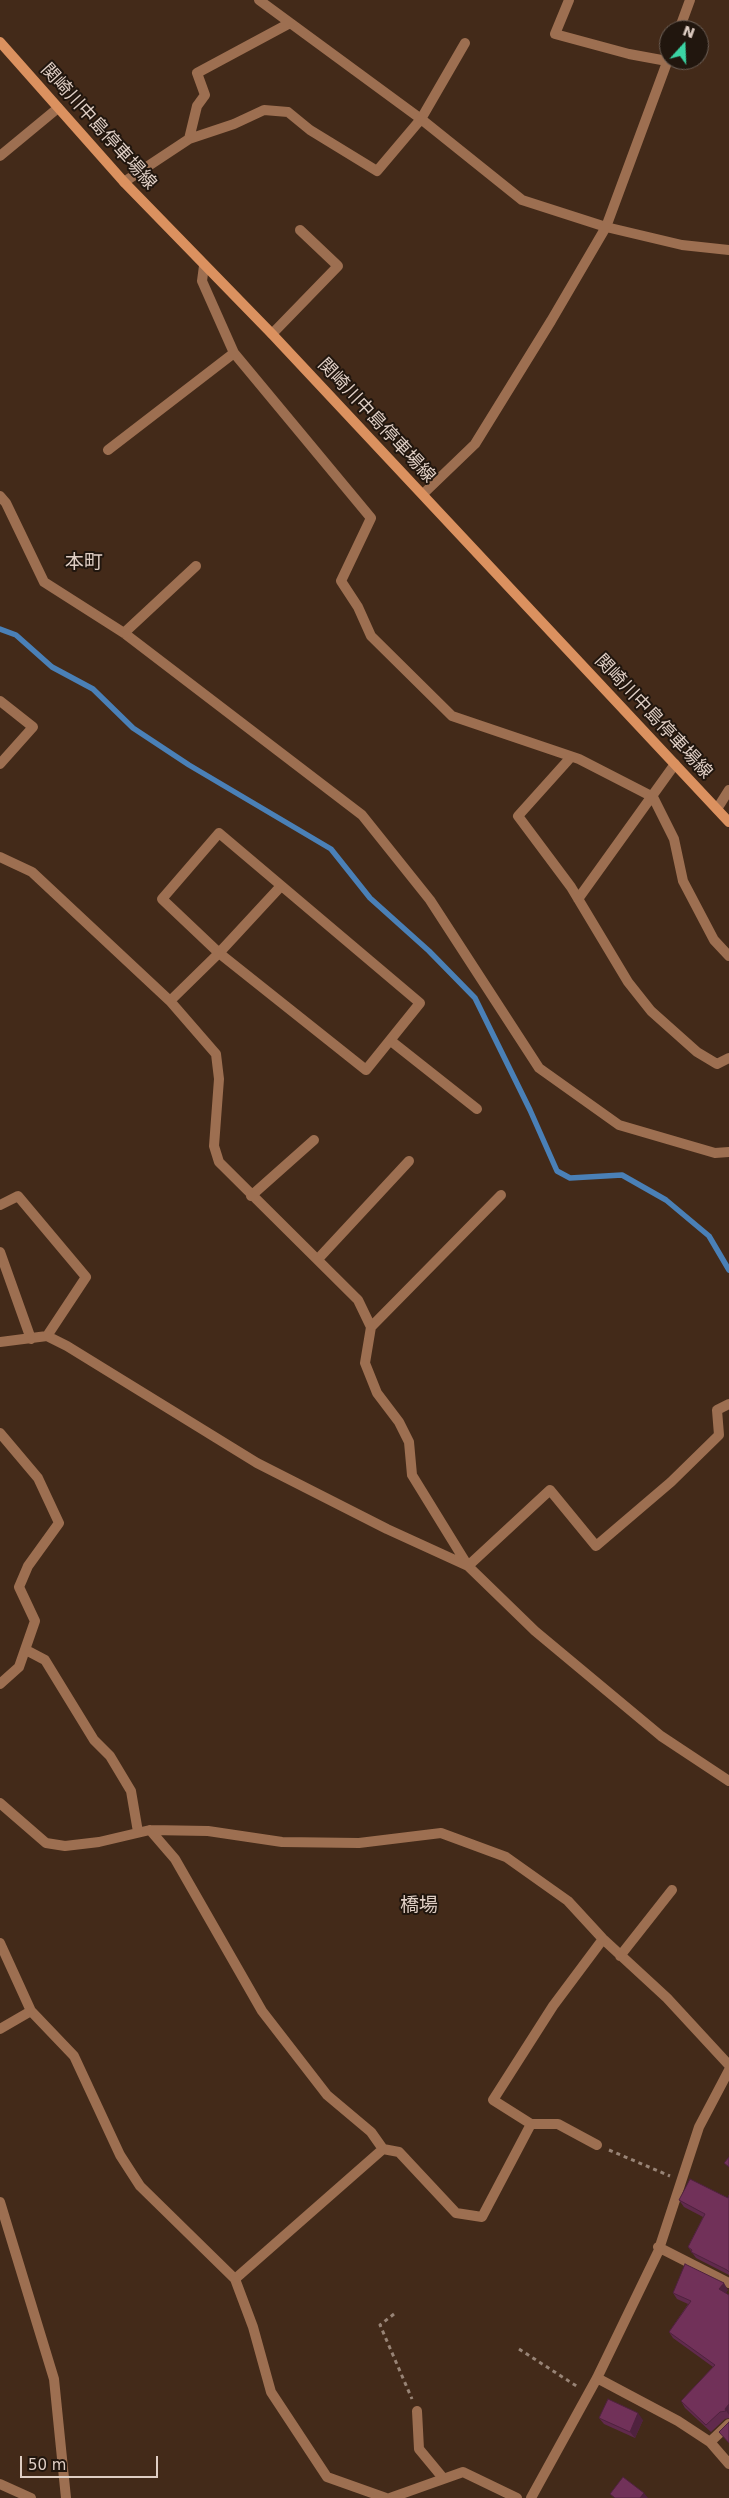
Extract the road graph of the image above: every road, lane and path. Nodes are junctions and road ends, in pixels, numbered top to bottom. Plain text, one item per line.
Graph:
1 (259, 0) edge
2 (569, 0) edge
3 (690, 0) edge
4 (683, 20) edge
5 (290, 23) junction
6 (0, 42) edge
7 (465, 43) dead end
8 (659, 58) edge
9 (664, 70) edge
10 (58, 108) junction
11 (421, 119) junction
12 (189, 139) junction
13 (0, 156) edge
14 (124, 182) junction
15 (606, 227) junction
16 (300, 230) dead end
17 (729, 250) edge
18 (204, 266) junction
19 (272, 334) junction
20 (234, 353) junction
21 (108, 450) dead end
22 (423, 494) junction
23 (0, 496) edge
24 (196, 566) dead end
25 (124, 633) junction
26 (0, 701) edge
27 (571, 757) junction
28 (0, 764) edge
29 (675, 764) junction
30 (729, 790) edge
31 (654, 797) junction
32 (717, 809) junction
33 (729, 822) edge
34 (0, 857) edge
35 (281, 886) junction
36 (578, 899) junction
37 (219, 953) junction
38 (729, 956) edge
39 (170, 1001) junction
40 (391, 1041) junction
41 (729, 1058) edge
42 (477, 1108) dead end
43 (314, 1140) dead end
44 (729, 1152) edge
45 (409, 1161) dead end
46 (501, 1195) dead end
47 (251, 1196) junction
48 (0, 1204) edge
49 (0, 1252) edge
50 (318, 1259) junction
51 (371, 1327) junction
52 (47, 1336) junction
53 (31, 1339) junction
54 (0, 1342) edge
55 (729, 1404) edge
56 (0, 1433) edge
57 (468, 1566) junction
58 (26, 1650) junction
59 (0, 1684) edge
60 (729, 1781) edge
61 (0, 1803) edge
62 (150, 1830) junction
63 (138, 1832) junction
64 (672, 1890) dead end
65 (602, 1940) junction
66 (0, 1943) edge
67 (620, 1956) junction
68 (31, 2011) junction
69 (0, 2029) edge
70 (729, 2065) edge
71 (729, 2070) edge
72 (531, 2124) junction
73 (597, 2145) joint
74 (383, 2149) junction
75 (680, 2181) junction
76 (0, 2202) edge
77 (658, 2247) junction
78 (235, 2279) junction
79 (729, 2283) edge
80 (394, 2314) dead end
81 (519, 2349) dead end
82 (597, 2378) junction
83 (589, 2394) junction
84 (417, 2411) joint
85 (729, 2424) edge
86 (710, 2442) junction
87 (729, 2464) edge
88 (443, 2478) junction
89 (0, 2484) edge
90 (31, 2498) edge
91 (66, 2498) edge
92 (388, 2498) edge
93 (517, 2498) edge
94 (532, 2498) edge

1 - 5 street
2 - 8 street
3 - 4 street
5 - 11 street
5 - 12 street
6 - 10 main road, 関崎川中島停車場線
7 - 11 street
9 - 15 street
10 - 13 street
10 - 14 main road, 関崎川中島停車場線
11 - 12 street
11 - 15 street
12 - 14 street
14 - 18 main road, 関崎川中島停車場線
15 - 17 street
15 - 22 street
16 - 19 street
18 - 19 main road, 関崎川中島停車場線
18 - 20 street
19 - 22 main road, 関崎川中島停車場線
20 - 21 street
20 - 27 street
22 - 29 main road, 関崎川中島停車場線
23 - 25 street
24 - 25 street
25 - 44 street
26 - 28 street
27 - 31 street
27 - 36 street
29 - 31 street
29 - 32 main road, 関崎川中島停車場線
30 - 32 street
31 - 36 street
31 - 38 street
32 - 33 main road, 関崎川中島停車場線
34 - 39 street
35 - 37 street
35 - 37 street
35 - 40 street
36 - 41 street
37 - 39 street
37 - 40 street
39 - 47 street
40 - 42 street
43 - 47 street
45 - 50 street
46 - 51 street
47 - 50 street
48 - 52 street
49 - 53 street
50 - 51 street
51 - 57 street
52 - 53 street
52 - 57 street
53 - 54 street
55 - 57 street
56 - 58 street
57 - 60 street
58 - 59 street
58 - 63 street
61 - 63 street
62 - 63 street
62 - 65 street
62 - 74 street
64 - 67 street
65 - 67 street
65 - 72 street
66 - 68 street
67 - 70 street
68 - 69 street
68 - 78 street
71 - 75 street
72 - 73 street
72 - 74 street
73 - 75 path
74 - 78 street
75 - 77 street
76 - 91 street
77 - 79 street
77 - 82 street
78 - 92 street
80 - 84 path
81 - 83 path
82 - 83 street
82 - 86 street
83 - 94 street
84 - 88 street
85 - 86 street
86 - 87 street
88 - 92 street
88 - 93 street
89 - 90 street

